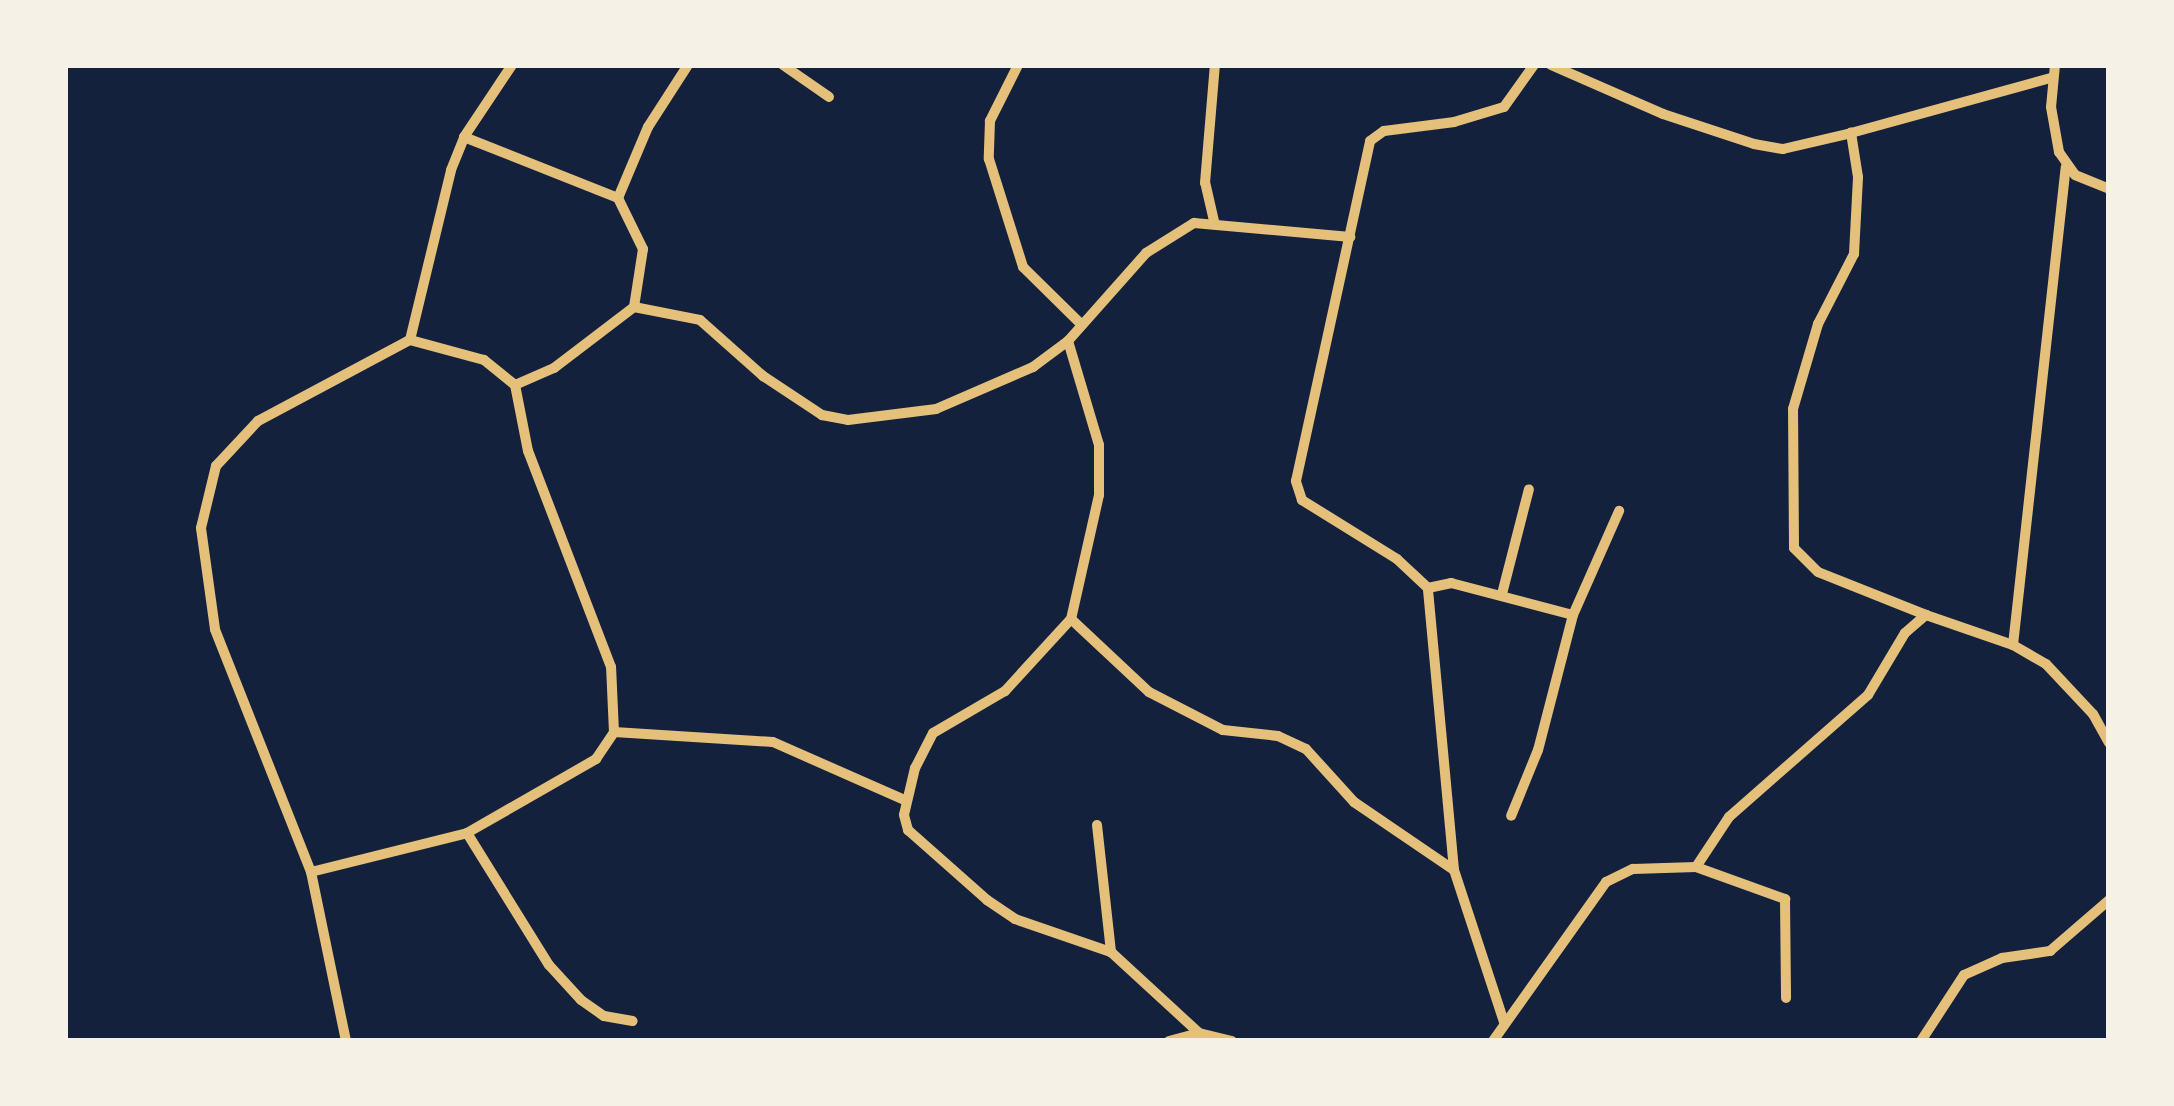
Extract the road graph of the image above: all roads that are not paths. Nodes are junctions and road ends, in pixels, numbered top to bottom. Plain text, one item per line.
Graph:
1 (512, 65) edge
2 (688, 65) edge
3 (783, 65) edge
4 (1018, 65) edge
5 (1215, 65) edge
6 (1534, 65) edge
7 (1550, 65) edge
8 (2054, 65) edge
9 (2051, 78) junction
10 (829, 98) dead end
11 (1851, 133) junction
12 (464, 136) junction
13 (2066, 167) junction
14 (2109, 189) edge
15 (618, 198) junction
16 (1214, 221) junction
17 (1350, 238) junction
18 (634, 307) junction
19 (1080, 323) junction
20 (410, 340) junction
21 (1068, 341) junction
22 (515, 385) junction
23 (1529, 489) dead end
24 (1619, 511) dead end
25 (1428, 588) junction
26 (1502, 594) junction
27 (1573, 615) junction
28 (1926, 615) junction
29 (1071, 619) junction
30 (2013, 645) junction
31 (614, 732) junction
32 (2109, 743) edge
33 (907, 801) junction
34 (1512, 816) dead end
35 (1096, 825) dead end
36 (467, 833) junction
37 (1696, 867) junction
38 (1454, 870) junction
39 (311, 872) junction
40 (2109, 900) edge
41 (1111, 952) junction
42 (1786, 998) dead end
43 (633, 1021) dead end
44 (1504, 1022) junction
45 (1198, 1033) junction
46 (346, 1041) edge
47 (1170, 1041) edge
48 (1232, 1041) edge
49 (1493, 1041) edge
50 (1922, 1041) edge

1 - 12 street
2 - 15 street
3 - 10 street
4 - 19 street
5 - 16 street
6 - 17 street
7 - 11 street
8 - 9 street
9 - 11 street
9 - 13 street
11 - 28 street
12 - 15 street
12 - 20 street
13 - 14 street
13 - 30 street
15 - 18 street
16 - 17 street
16 - 19 street
17 - 25 street
18 - 21 street
18 - 22 street
19 - 21 street
20 - 22 street
20 - 39 street
21 - 29 street
22 - 31 street
23 - 26 street
24 - 27 street
25 - 26 street
25 - 38 street
26 - 27 street
27 - 34 street
28 - 30 street
28 - 37 street
29 - 33 street
29 - 38 street
30 - 32 street
31 - 33 street
31 - 36 street
33 - 41 street
35 - 41 street
36 - 39 street
36 - 43 street
37 - 42 street
37 - 44 street
38 - 44 street
39 - 46 street
40 - 50 street
41 - 45 street
44 - 49 street
45 - 47 street
45 - 48 street

